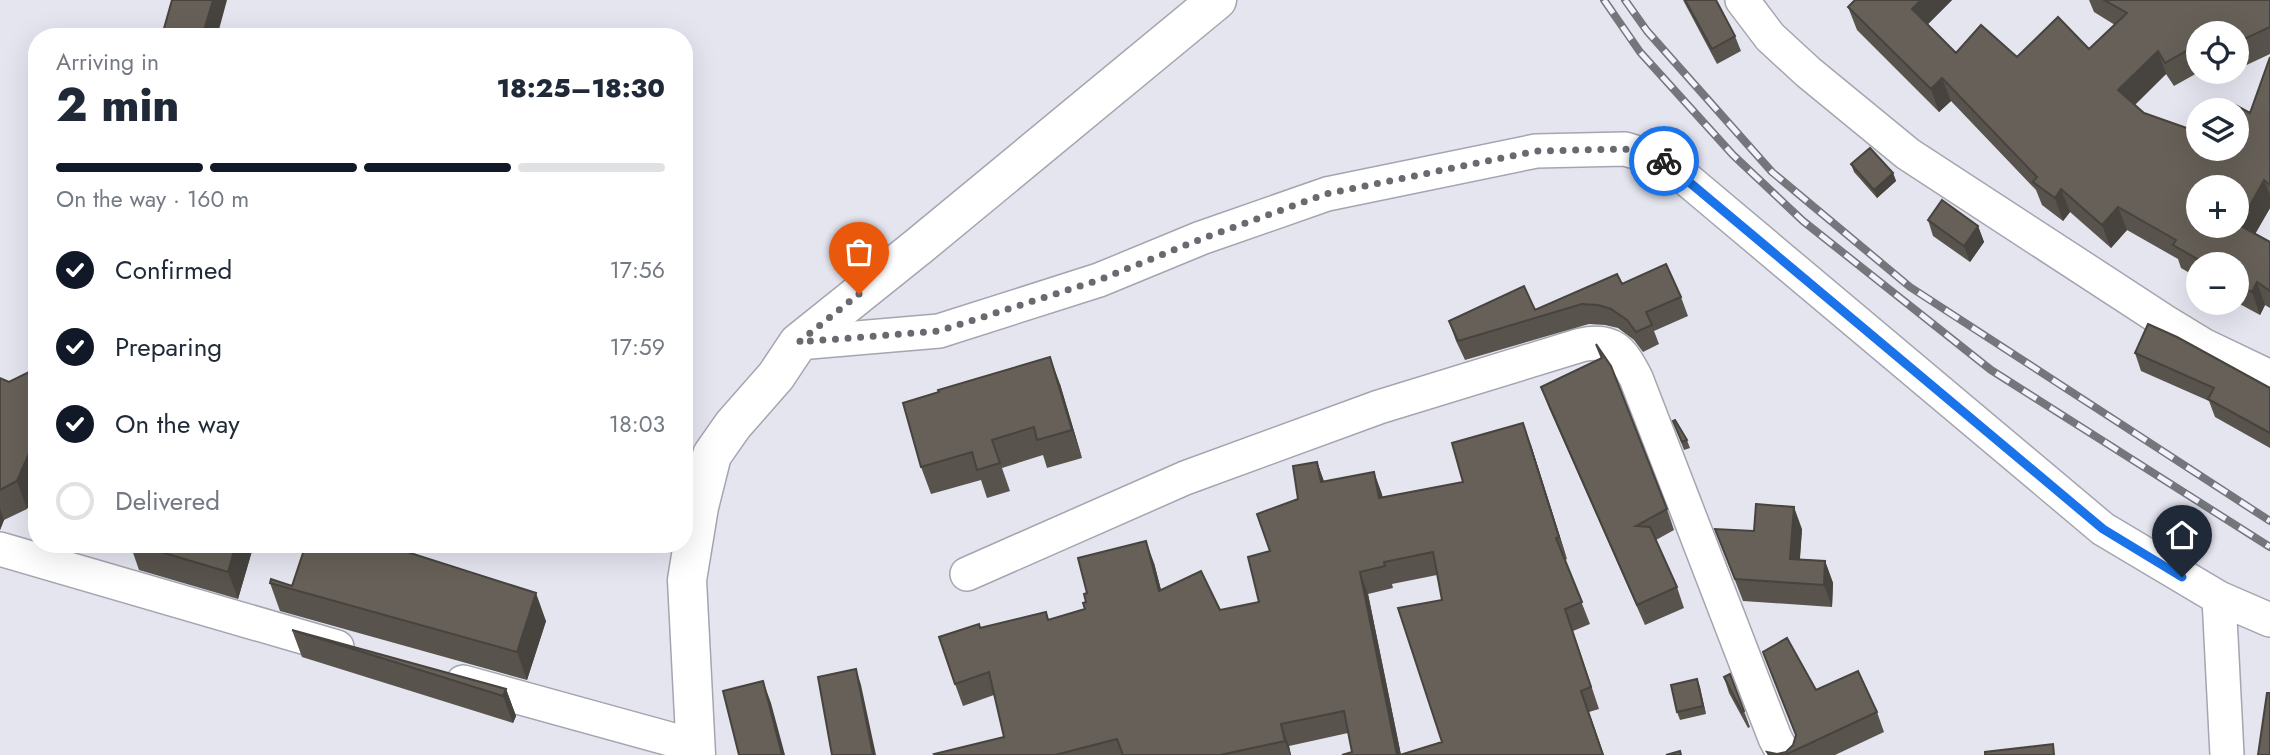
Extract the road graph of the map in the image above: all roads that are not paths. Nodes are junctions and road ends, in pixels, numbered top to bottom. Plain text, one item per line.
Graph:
1 (1217, 0) edge
2 (1742, 0) edge
3 (799, 342) junction
4 (2270, 377) edge
5 (693, 544) edge
6 (0, 549) edge
7 (691, 553) edge
8 (967, 574) dead end
9 (2219, 598) junction
10 (2270, 620) edge
11 (360, 653) edge
12 (440, 676) edge
13 (695, 750) edge
14 (1784, 755) edge
15 (2227, 755) edge

1 - 3 main road
2 - 4 street
3 - 5 main road
3 - 9 street
6 - 11 street
7 - 13 main road
8 - 14 street
9 - 10 street
9 - 15 street
12 - 13 street

